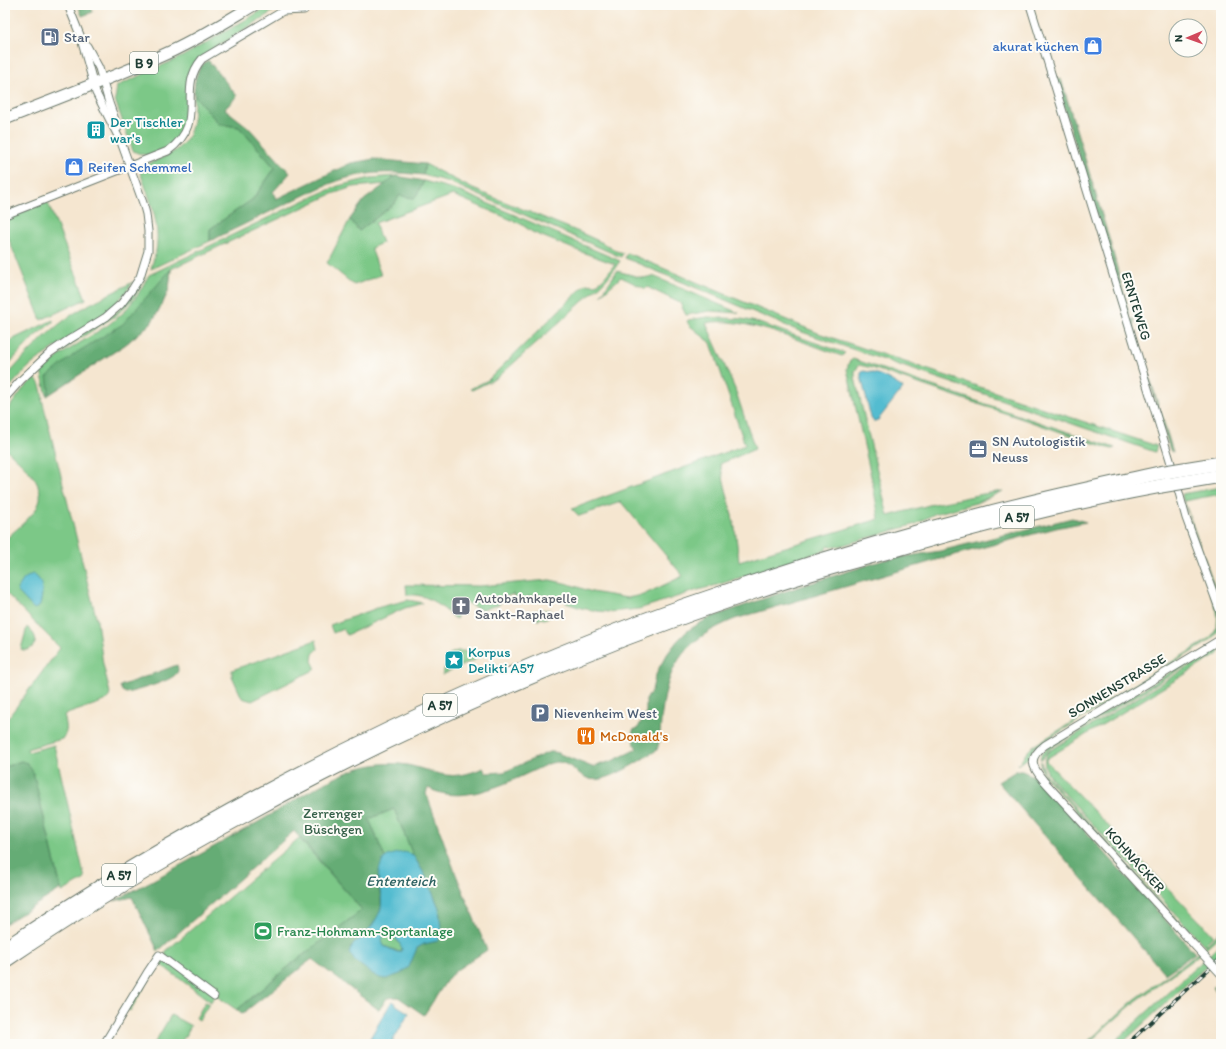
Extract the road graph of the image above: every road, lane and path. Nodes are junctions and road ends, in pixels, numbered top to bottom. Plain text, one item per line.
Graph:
1 (68, 5) edge
2 (254, 5) edge
3 (1030, 5) edge
4 (304, 10) dead end
5 (98, 82) junction
6 (5, 119) edge
7 (130, 166) junction
8 (5, 215) edge
9 (5, 398) edge
10 (1221, 463) edge
11 (1221, 476) edge
12 (1221, 614) edge
13 (1221, 638) edge
14 (1034, 762) joint
15 (5, 948) edge
16 (5, 960) edge
17 (1221, 974) edge
18 (214, 996) dead end
19 (104, 1044) edge

1 - 5 street
2 - 5 main road, B 9
3 - 12 street, ERNTEWEG
4 - 7 street
5 - 6 main road, B 9
5 - 7 street
7 - 8 street
7 - 9 street
10 - 15 highway, A 57, bridge
11 - 16 highway, A 57, bridge
13 - 14 street, SONNENSTRASSE
14 - 17 street, KOHNACKER, bridge
18 - 19 street

